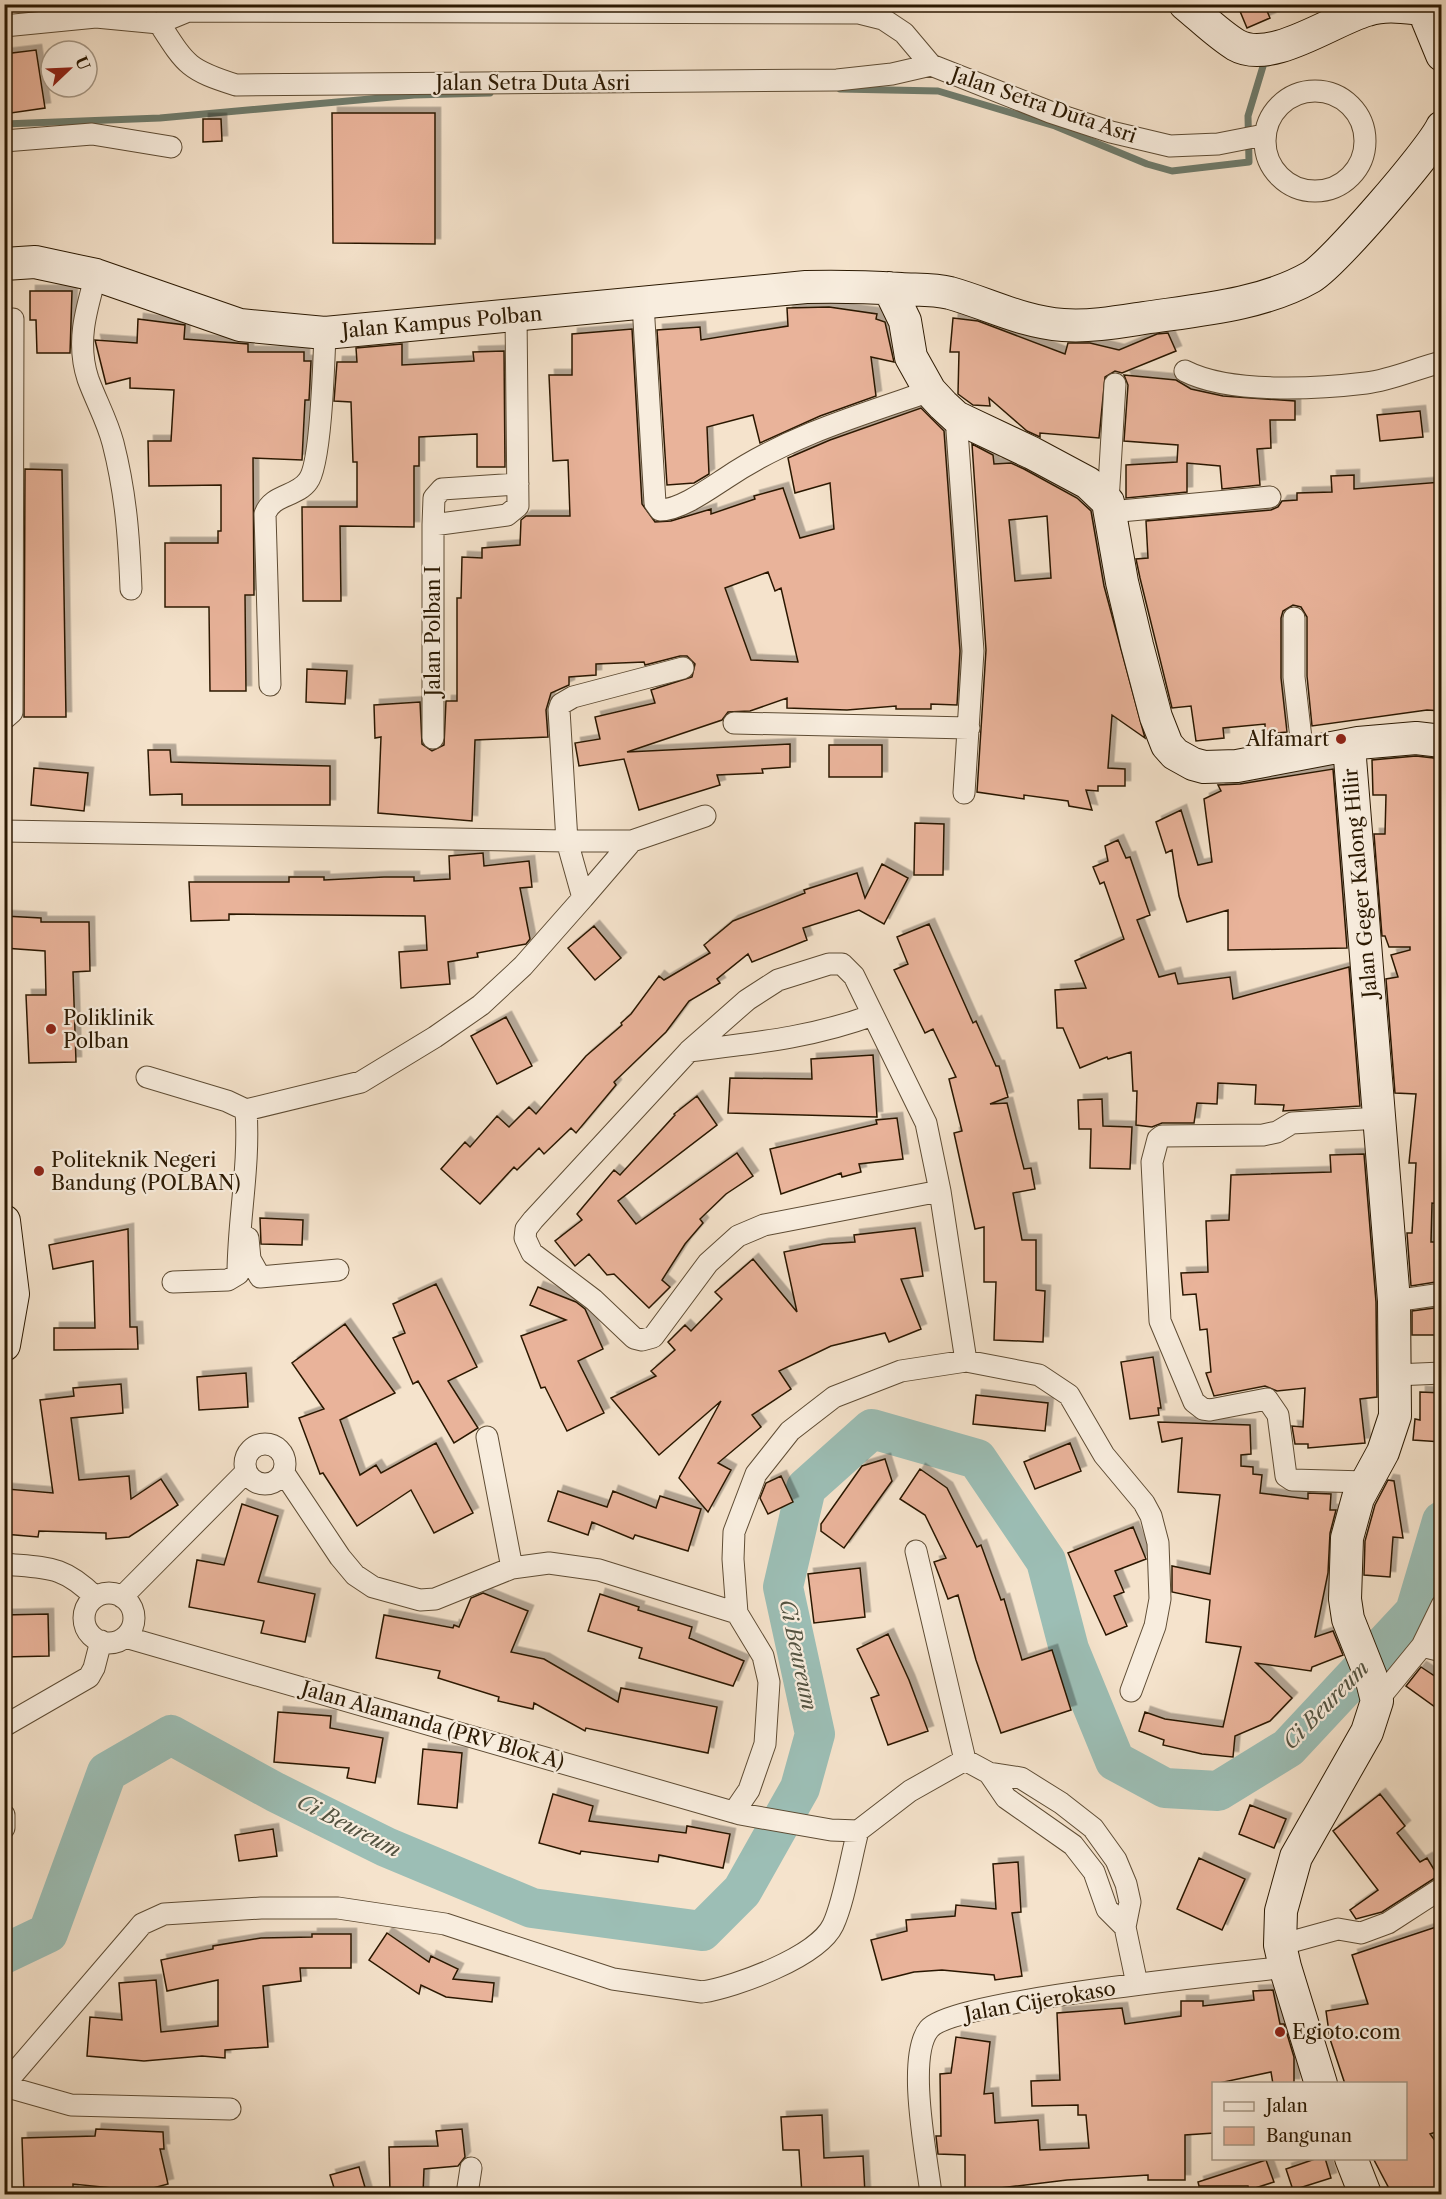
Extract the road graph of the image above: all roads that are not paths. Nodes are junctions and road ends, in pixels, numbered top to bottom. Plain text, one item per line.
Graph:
1 (1185, 4) edge
2 (159, 23) junction
3 (4, 26) edge
4 (1432, 28) edge
5 (931, 65) junction
6 (1442, 127) edge
7 (1264, 135) junction
8 (4, 141) edge
9 (171, 147) dead end
10 (4, 264) edge
11 (96, 275) junction
12 (890, 288) junction
13 (643, 304) junction
14 (516, 315) junction
15 (13, 319) dead end
16 (326, 333) junction
17 (1442, 362) edge
18 (1185, 371) dead end
19 (1115, 384) dead end
20 (930, 391) junction
21 (956, 417) junction
22 (518, 484) junction
23 (1270, 497) dead end
24 (1109, 507) junction
25 (433, 525) junction
26 (131, 589) dead end
27 (1294, 618) dead end
28 (683, 668) dead end
29 (270, 685) dead end
30 (4, 719) edge
31 (734, 723) dead end
32 (969, 728) junction
33 (433, 738) dead end
34 (1442, 741) edge
35 (1348, 746) junction
36 (1303, 756) junction
37 (964, 794) dead end
38 (705, 816) dead end
39 (4, 831) edge
40 (567, 841) junction
41 (632, 841) junction
42 (583, 898) junction
43 (873, 1015) junction
44 (689, 1051) junction
45 (147, 1077) dead end
46 (246, 1110) junction
47 (1380, 1118) junction
48 (940, 1191) junction
49 (243, 1217) junction
50 (4, 1221) edge
51 (338, 1270) dead end
52 (173, 1282) dead end
53 (1442, 1294) edge
54 (1394, 1300) junction
55 (4, 1345) edge
56 (966, 1361) junction
57 (1442, 1373) edge
58 (1395, 1375) junction
59 (487, 1437) dead end
60 (246, 1472) junction
61 (284, 1473) junction
62 (1366, 1482) junction
63 (916, 1551) dead end
64 (4, 1564) edge
65 (512, 1568) junction
66 (95, 1597) junction
67 (122, 1597) junction
68 (1442, 1605) edge
69 (737, 1613) junction
70 (125, 1637) junction
71 (101, 1641) junction
72 (1432, 1648) edge
73 (1374, 1689) junction
74 (1131, 1691) dead end
75 (4, 1726) edge
76 (965, 1760) junction
77 (737, 1813) junction
78 (4, 1815) edge
79 (4, 1828) edge
80 (858, 1832) junction
81 (1442, 1888) edge
82 (1283, 1956) junction
83 (1137, 1984) junction
84 (1321, 2082) edge
85 (4, 2086) edge
86 (230, 2109) dead end
87 (1352, 2160) edge
88 (471, 2168) dead end
89 (467, 2194) edge
90 (931, 2194) edge
91 (1365, 2194) edge

1 - 4 street
2 - 3 street, Jalan Setra Duta Asri
2 - 5 street, Jalan Setra Duta Asri
2 - 5 street, Jalan Setra Duta Asri
5 - 7 street, Jalan Setra Duta Asri
6 - 12 street
7 - 7 street
8 - 9 street
10 - 11 street, Jalan Kampus Polban
11 - 16 street, Jalan Kampus Polban
11 - 26 street
12 - 13 street, Jalan Kampus Polban
12 - 20 street
13 - 14 street, Jalan Kampus Polban
13 - 20 street
14 - 16 street, Jalan Kampus Polban
14 - 22 street
15 - 30 street
16 - 29 street
17 - 18 street
19 - 24 street
20 - 21 street
21 - 24 street
21 - 32 street
22 - 25 street
22 - 25 street, Jalan Polban I
23 - 24 street
24 - 36 street, Jalan Geger Kalong Hilir
25 - 33 street, Jalan Polban I
27 - 36 street
28 - 40 street
31 - 32 street
32 - 37 street
34 - 35 street
35 - 36 street, Jalan Geger Kalong Hilir
35 - 47 street, Jalan Geger Kalong Hilir
38 - 41 street
39 - 40 street
40 - 41 street
40 - 42 street
41 - 42 street
42 - 46 street
43 - 44 street
43 - 44 street
43 - 48 street
44 - 48 street
45 - 46 street
46 - 49 street
47 - 54 street, Jalan Geger Kalong Hilir
47 - 62 street
48 - 56 street
49 - 51 street
49 - 52 street
50 - 55 street
53 - 54 street
54 - 58 street, Jalan Geger Kalong Hilir
56 - 69 street
56 - 74 street
57 - 58 street
58 - 62 street, Jalan Geger Kalong Hilir
59 - 65 street
60 - 61 street
60 - 61 street
60 - 67 street
61 - 65 street
62 - 73 street, Jalan Geger Kalong Hilir
63 - 76 street
64 - 66 street
65 - 69 street
66 - 67 street
66 - 71 street
67 - 70 street
68 - 72 street
69 - 77 street
70 - 71 street
70 - 77 street, Jalan Alamanda (PRV Blok A)
71 - 75 street
72 - 73 street
73 - 82 street
76 - 80 street
76 - 83 street
77 - 80 street, Jalan Alamanda (PRV Blok A)
78 - 79 street
80 - 85 street
81 - 82 street, Jalan Cijerokaso
82 - 83 street, Jalan Cijerokaso
82 - 84 street
83 - 90 street, Jalan Cijerokaso
85 - 86 street
87 - 91 street
88 - 89 street

